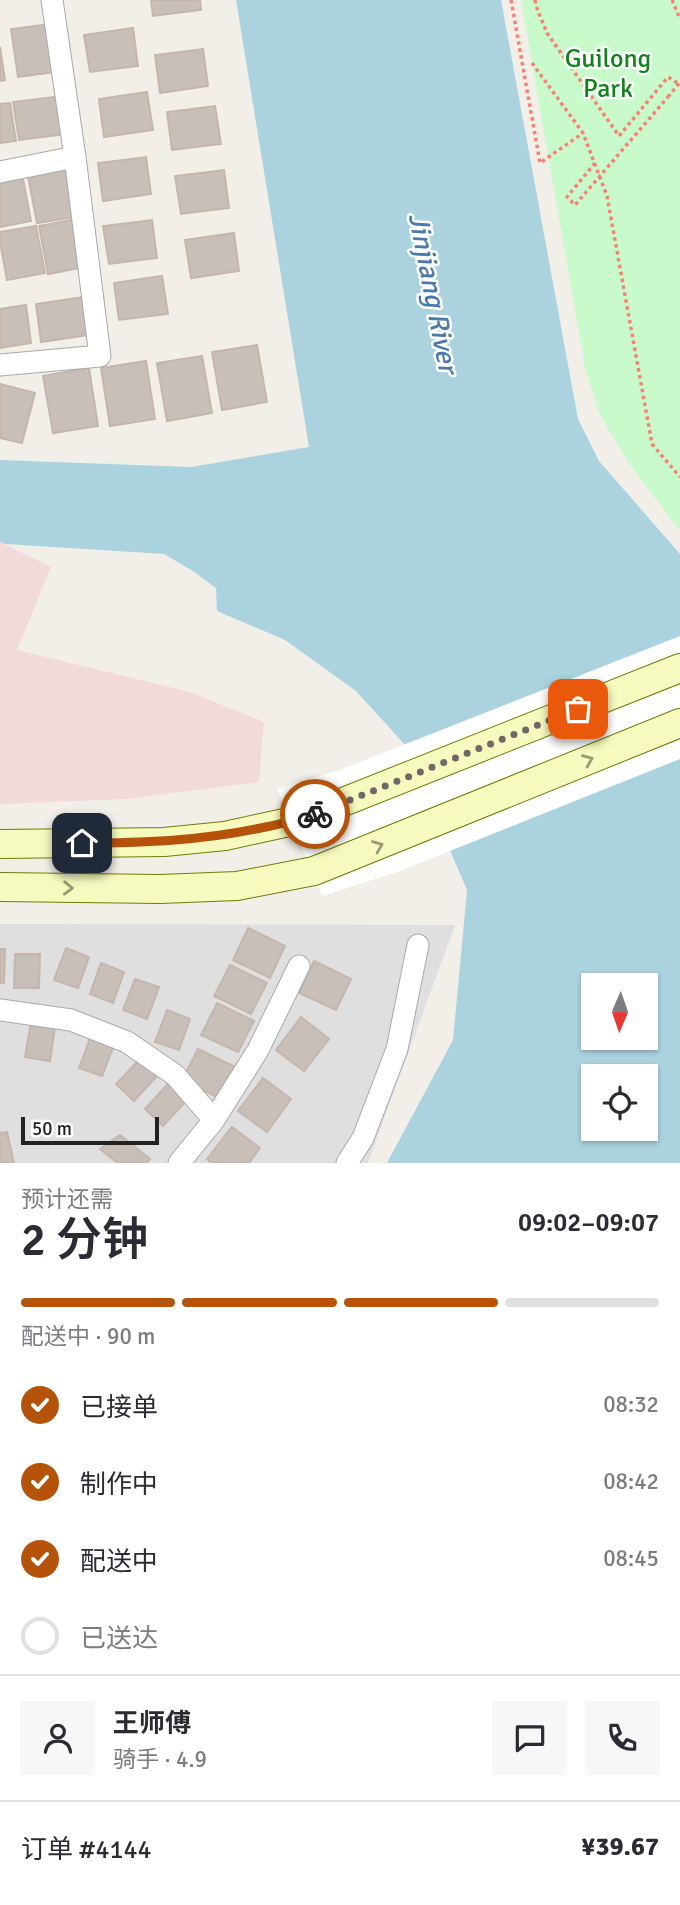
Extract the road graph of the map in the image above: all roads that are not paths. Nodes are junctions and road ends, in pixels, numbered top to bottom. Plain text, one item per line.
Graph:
1 (52, 0) edge
2 (75, 157) junction
3 (0, 172) edge
4 (0, 365) edge
5 (680, 668) edge
6 (680, 723) edge
7 (0, 844) edge
8 (0, 887) edge
9 (418, 945) dead end
10 (299, 966) dead end
11 (0, 1010) edge
12 (214, 1120) junction
13 (180, 1163) edge
14 (347, 1163) edge

1 - 2 street
2 - 3 street
2 - 4 street
5 - 7 main road
8 -> 6 main road
9 - 14 street
10 - 12 street
11 - 12 street
12 - 13 street

